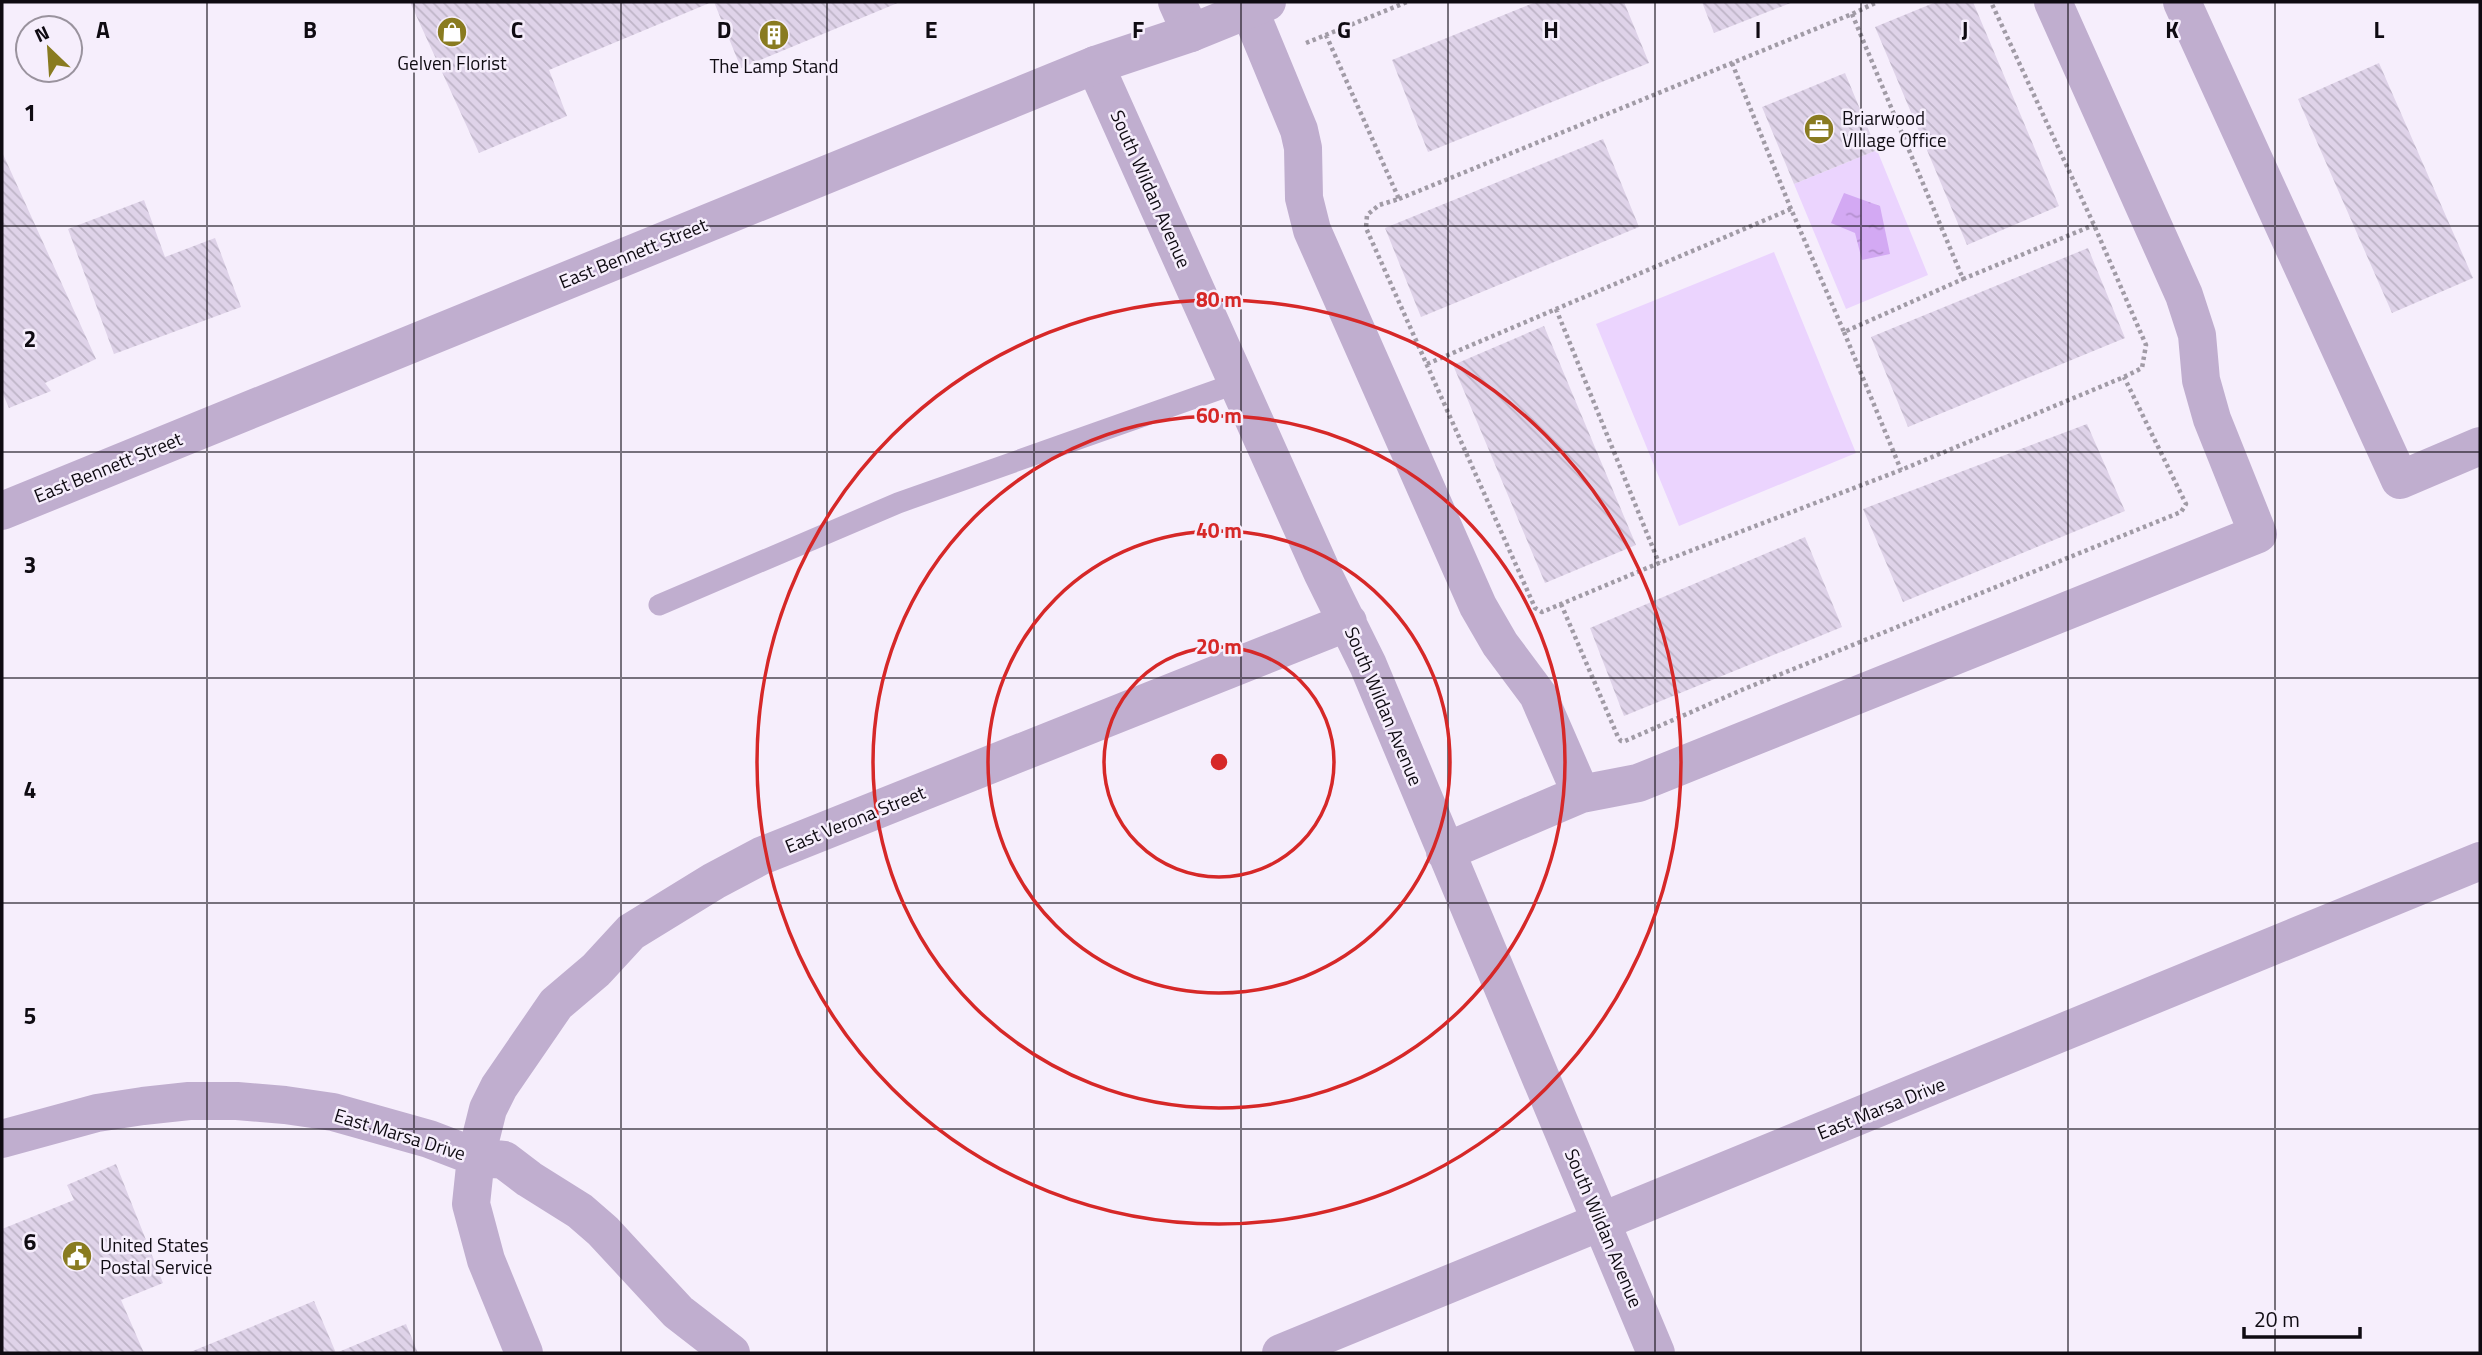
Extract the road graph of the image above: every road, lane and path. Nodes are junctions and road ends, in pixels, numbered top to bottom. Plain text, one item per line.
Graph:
1 (1407, 2) edge
2 (1877, 2) edge
3 (1991, 2) edge
4 (2053, 2) edge
5 (2182, 2) edge
6 (1258, 6) edge
7 (1852, 14) junction
8 (1184, 17) edge
9 (1732, 63) junction
10 (1095, 65) junction
11 (1399, 199) junction
12 (1791, 209) junction
13 (2094, 225) junction
14 (1963, 279) junction
15 (1556, 309) junction
16 (1844, 332) junction
17 (1427, 364) junction
18 (2124, 377) junction
19 (1237, 383) junction
20 (2480, 446) edge
21 (1901, 470) junction
22 (2, 511) edge
23 (1659, 563) junction
24 (1561, 604) junction
25 (659, 605) dead end
26 (1348, 622) junction
27 (1581, 794) junction
28 (1445, 852) junction
29 (2480, 862) edge
30 (2, 1139) edge
31 (476, 1157) junction
32 (1602, 1223) junction
33 (524, 1353) edge
34 (731, 1353) edge
35 (1281, 1353) edge
36 (1656, 1353) edge

1 - 11 path
2 - 7 path
3 - 13 path
4 - 27 street
5 - 20 street
6 - 8 street, East Bennett Street
6 - 27 street
7 - 9 path
7 - 14 path
8 - 10 street, East Bennett Street
9 - 11 path
9 - 12 path
10 - 19 street, South Wildan Avenue
10 - 22 street, East Bennett Street
11 - 17 path
12 - 15 path
12 - 16 path
13 - 14 path
13 - 18 path
14 - 16 path
15 - 17 path
15 - 23 path
16 - 21 path
17 - 24 path
18 - 21 path
18 - 24 path
19 - 25 lane
19 - 26 street, South Wildan Avenue
21 - 23 path
23 - 24 path
26 - 28 street, South Wildan Avenue
26 - 31 street, East Verona Street
27 - 28 street
28 - 32 street, South Wildan Avenue
29 - 32 street, East Marsa Drive
30 - 31 street, East Marsa Drive
31 - 33 street, East Verona Street
31 - 34 street, East Marsa Drive
32 - 35 street, East Marsa Drive
32 - 36 street, South Wildan Avenue

